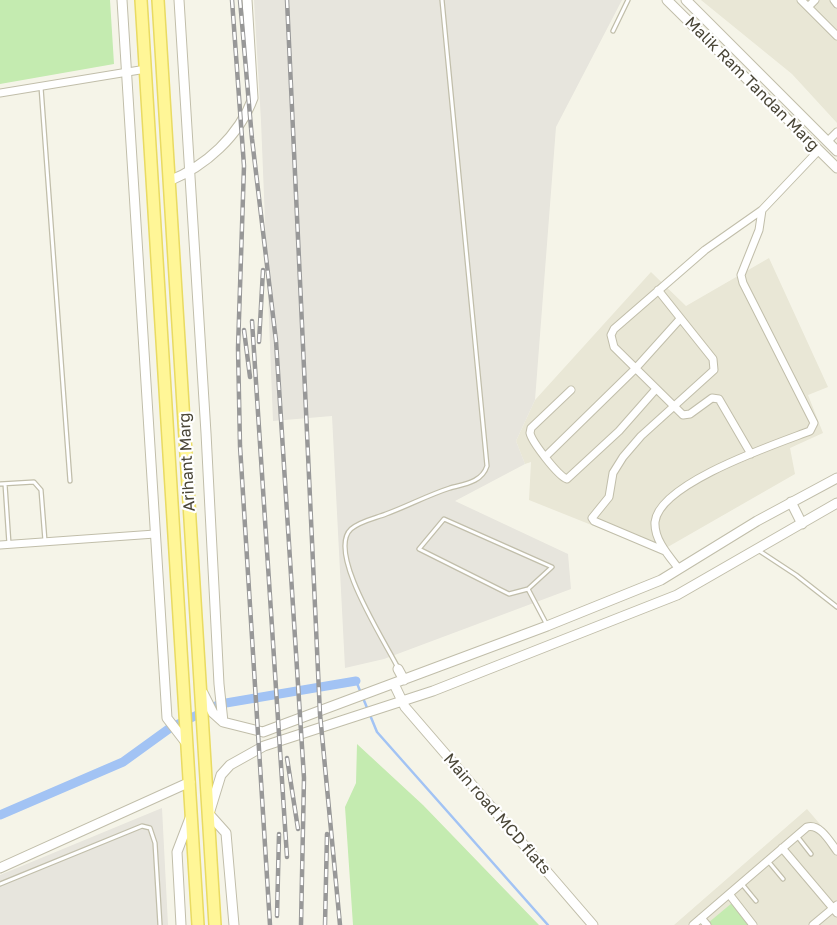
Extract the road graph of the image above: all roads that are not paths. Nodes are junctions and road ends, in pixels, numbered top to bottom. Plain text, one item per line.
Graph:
1 (122, 0) edge
2 (141, 0) edge
3 (158, 0) edge
4 (179, 0) edge
5 (247, 0) edge
6 (442, 0) edge
7 (628, 0) edge
8 (668, 0) edge
9 (686, 0) edge
10 (801, 0) edge
11 (815, 0) edge
12 (834, 0) edge
13 (837, 4) edge
14 (808, 7) junction
15 (613, 31) dead end
16 (837, 36) edge
17 (146, 69) junction
18 (126, 73) junction
19 (41, 87) junction
20 (0, 93) edge
21 (837, 132) edge
22 (828, 141) junction
23 (819, 150) junction
24 (837, 151) edge
25 (837, 168) edge
26 (189, 173) junction
27 (169, 181) junction
28 (762, 210) junction
29 (658, 290) junction
30 (680, 319) junction
31 (636, 369) junction
32 (656, 389) junction
33 (571, 390) dead end
34 (183, 394) junction
35 (167, 395) junction
36 (674, 406) junction
37 (750, 454) junction
38 (546, 456) junction
39 (837, 478) edge
40 (70, 481) dead end
41 (2, 484) edge
42 (791, 502) junction
43 (837, 503) edge
44 (802, 524) junction
45 (155, 534) junction
46 (45, 542) junction
47 (9, 544) junction
48 (0, 545) edge
49 (757, 550) junction
50 (665, 551) junction
51 (679, 569) junction
52 (528, 589) junction
53 (837, 607) edge
54 (547, 626) junction
55 (398, 669) joint
56 (404, 680) junction
57 (394, 684) junction
58 (201, 691) junction
59 (402, 702) junction
60 (222, 718) junction
61 (186, 742) junction
62 (190, 782) junction
63 (209, 814) junction
64 (192, 815) junction
65 (797, 836) junction
66 (782, 848) junction
67 (837, 851) edge
68 (811, 854) dead end
69 (768, 861) junction
70 (0, 868) edge
71 (783, 879) dead end
72 (742, 883) junction
73 (0, 884) edge
74 (728, 894) junction
75 (756, 901) dead end
76 (836, 908) edge
77 (701, 918) junction
78 (160, 925) edge
79 (180, 925) edge
80 (198, 925) edge
81 (215, 925) edge
82 (234, 925) edge
83 (593, 925) edge
84 (693, 925) edge
85 (707, 925) edge
86 (753, 925) edge
87 (814, 925) edge

1 - 18 street
2 - 17 main road, Arihant Marg
3 - 27 main road, Arihant Marg
4 - 26 street
5 - 26 street
6 - 55 lane
7 - 15 lane
8 - 23 street, Malik Ram Tandan Marg
9 - 22 street, Malik Ram Tandan Marg
10 - 14 street
11 - 14 street
12 - 13 street
14 - 16 street
17 - 18 street
17 - 35 main road, Arihant Marg
18 - 19 street
18 - 45 street
19 - 20 street
19 - 40 lane
21 - 22 street
22 - 23 street
22 - 24 street, Malik Ram Tandan Marg
23 - 25 street, Malik Ram Tandan Marg
23 - 28 street
26 - 27 street
26 - 60 street
27 - 34 main road, Arihant Marg
28 - 29 street
28 - 37 street
29 - 30 street
29 - 31 street
30 - 31 street
30 - 36 street
31 - 32 street
31 - 38 street
32 - 36 street
32 - 38 street
33 - 38 street
34 - 35 main road
34 - 58 main road, Arihant Marg
35 - 61 main road, Arihant Marg
36 - 37 street
36 - 50 street
37 - 50 street
39 - 42 street
41 - 46 lane
41 - 47 lane
42 - 44 street
42 - 51 street
43 - 44 street
44 - 49 street
45 - 46 street
45 - 61 street
46 - 47 street
47 - 48 street
49 - 53 lane
49 - 59 street
50 - 51 street
51 - 54 street
52 - 52 lane
52 - 54 lane
54 - 56 street
55 - 56 street
56 - 57 street
57 - 59 street, Main road MCD flats
57 - 60 street
58 - 60 street
58 - 63 main road, Arihant Marg
59 - 63 street
59 - 83 street, Main road MCD flats
61 - 62 main road, Arihant Marg
62 - 64 main road, Arihant Marg
62 - 70 street
63 - 81 main road, Arihant Marg
63 - 82 street
64 - 79 street
64 - 80 main road, Arihant Marg
65 - 66 street
65 - 67 street
65 - 68 lane
66 - 69 street
66 - 76 street
69 - 71 lane
69 - 72 street
72 - 74 street
72 - 75 lane
73 - 78 lane
74 - 77 street
74 - 86 street
76 - 87 street
77 - 84 street
77 - 85 street

